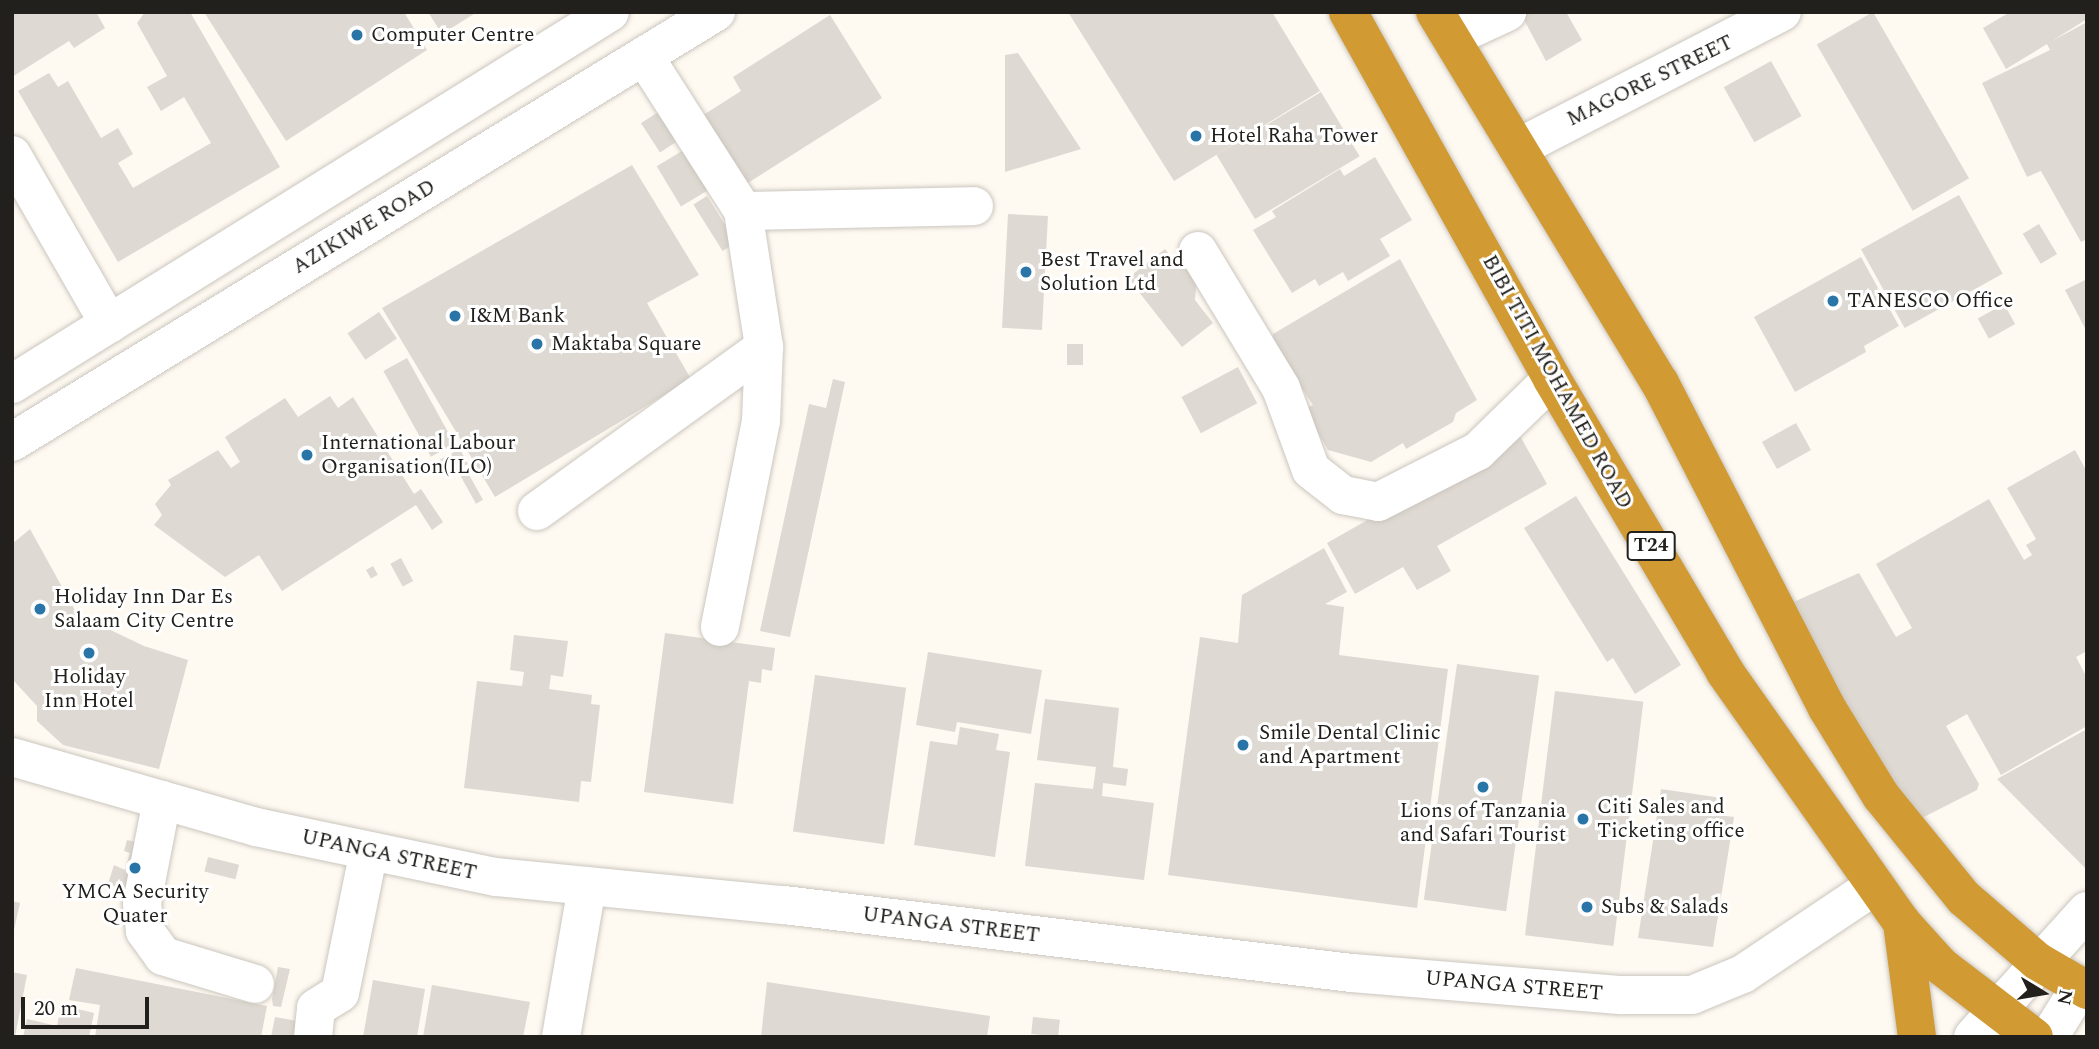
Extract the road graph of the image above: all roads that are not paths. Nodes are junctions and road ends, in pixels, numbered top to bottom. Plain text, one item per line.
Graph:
1 (610, 12) edge
2 (716, 12) edge
3 (1348, 12) edge
4 (1507, 12) edge
5 (1782, 12) edge
6 (1443, 25) edge
7 (644, 56) junction
8 (1518, 148) junction
9 (12, 155) edge
10 (974, 206) dead end
11 (743, 211) junction
12 (1198, 251) dead end
13 (108, 324) junction
14 (764, 348) junction
15 (1552, 379) junction
16 (12, 384) edge
17 (12, 442) edge
18 (537, 511) dead end
19 (720, 627) dead end
20 (12, 757) edge
21 (162, 800) junction
22 (369, 850) junction
23 (587, 886) junction
24 (1873, 887) junction
25 (2087, 911) edge
26 (1902, 923) junction
27 (2038, 961) junction
28 (255, 984) dead end
29 (2083, 989) edge
30 (2015, 1030) edge
31 (313, 1037) edge
32 (561, 1037) edge
33 (1917, 1037) edge

1 - 13 street
2 - 7 street, AZIKIWE ROAD
3 - 15 highway, BIBI TITI MOHAMED ROAD / T24
4 - 6 street
5 - 8 street, MAGORE STREET
6 - 8 highway
7 - 11 street
7 - 17 street, AZIKIWE ROAD
8 - 27 highway
9 - 13 street
10 - 11 street
11 - 14 street
12 - 15 street
13 - 16 street
14 - 18 street
14 - 19 street
15 - 24 highway, BIBI TITI MOHAMED ROAD / T24
20 - 21 street, UPANGA STREET
21 - 22 street, UPANGA STREET
21 - 28 street
22 - 23 street, UPANGA STREET
22 - 31 street
23 - 24 street, UPANGA STREET
23 - 32 street
24 - 26 highway, BIBI TITI MOHAMED ROAD / T24
25 - 27 street
26 - 30 highway, BIBI TITI MOHAMED ROAD / T24
26 - 33 highway
27 - 29 highway
27 - 30 street
29 - 30 street

